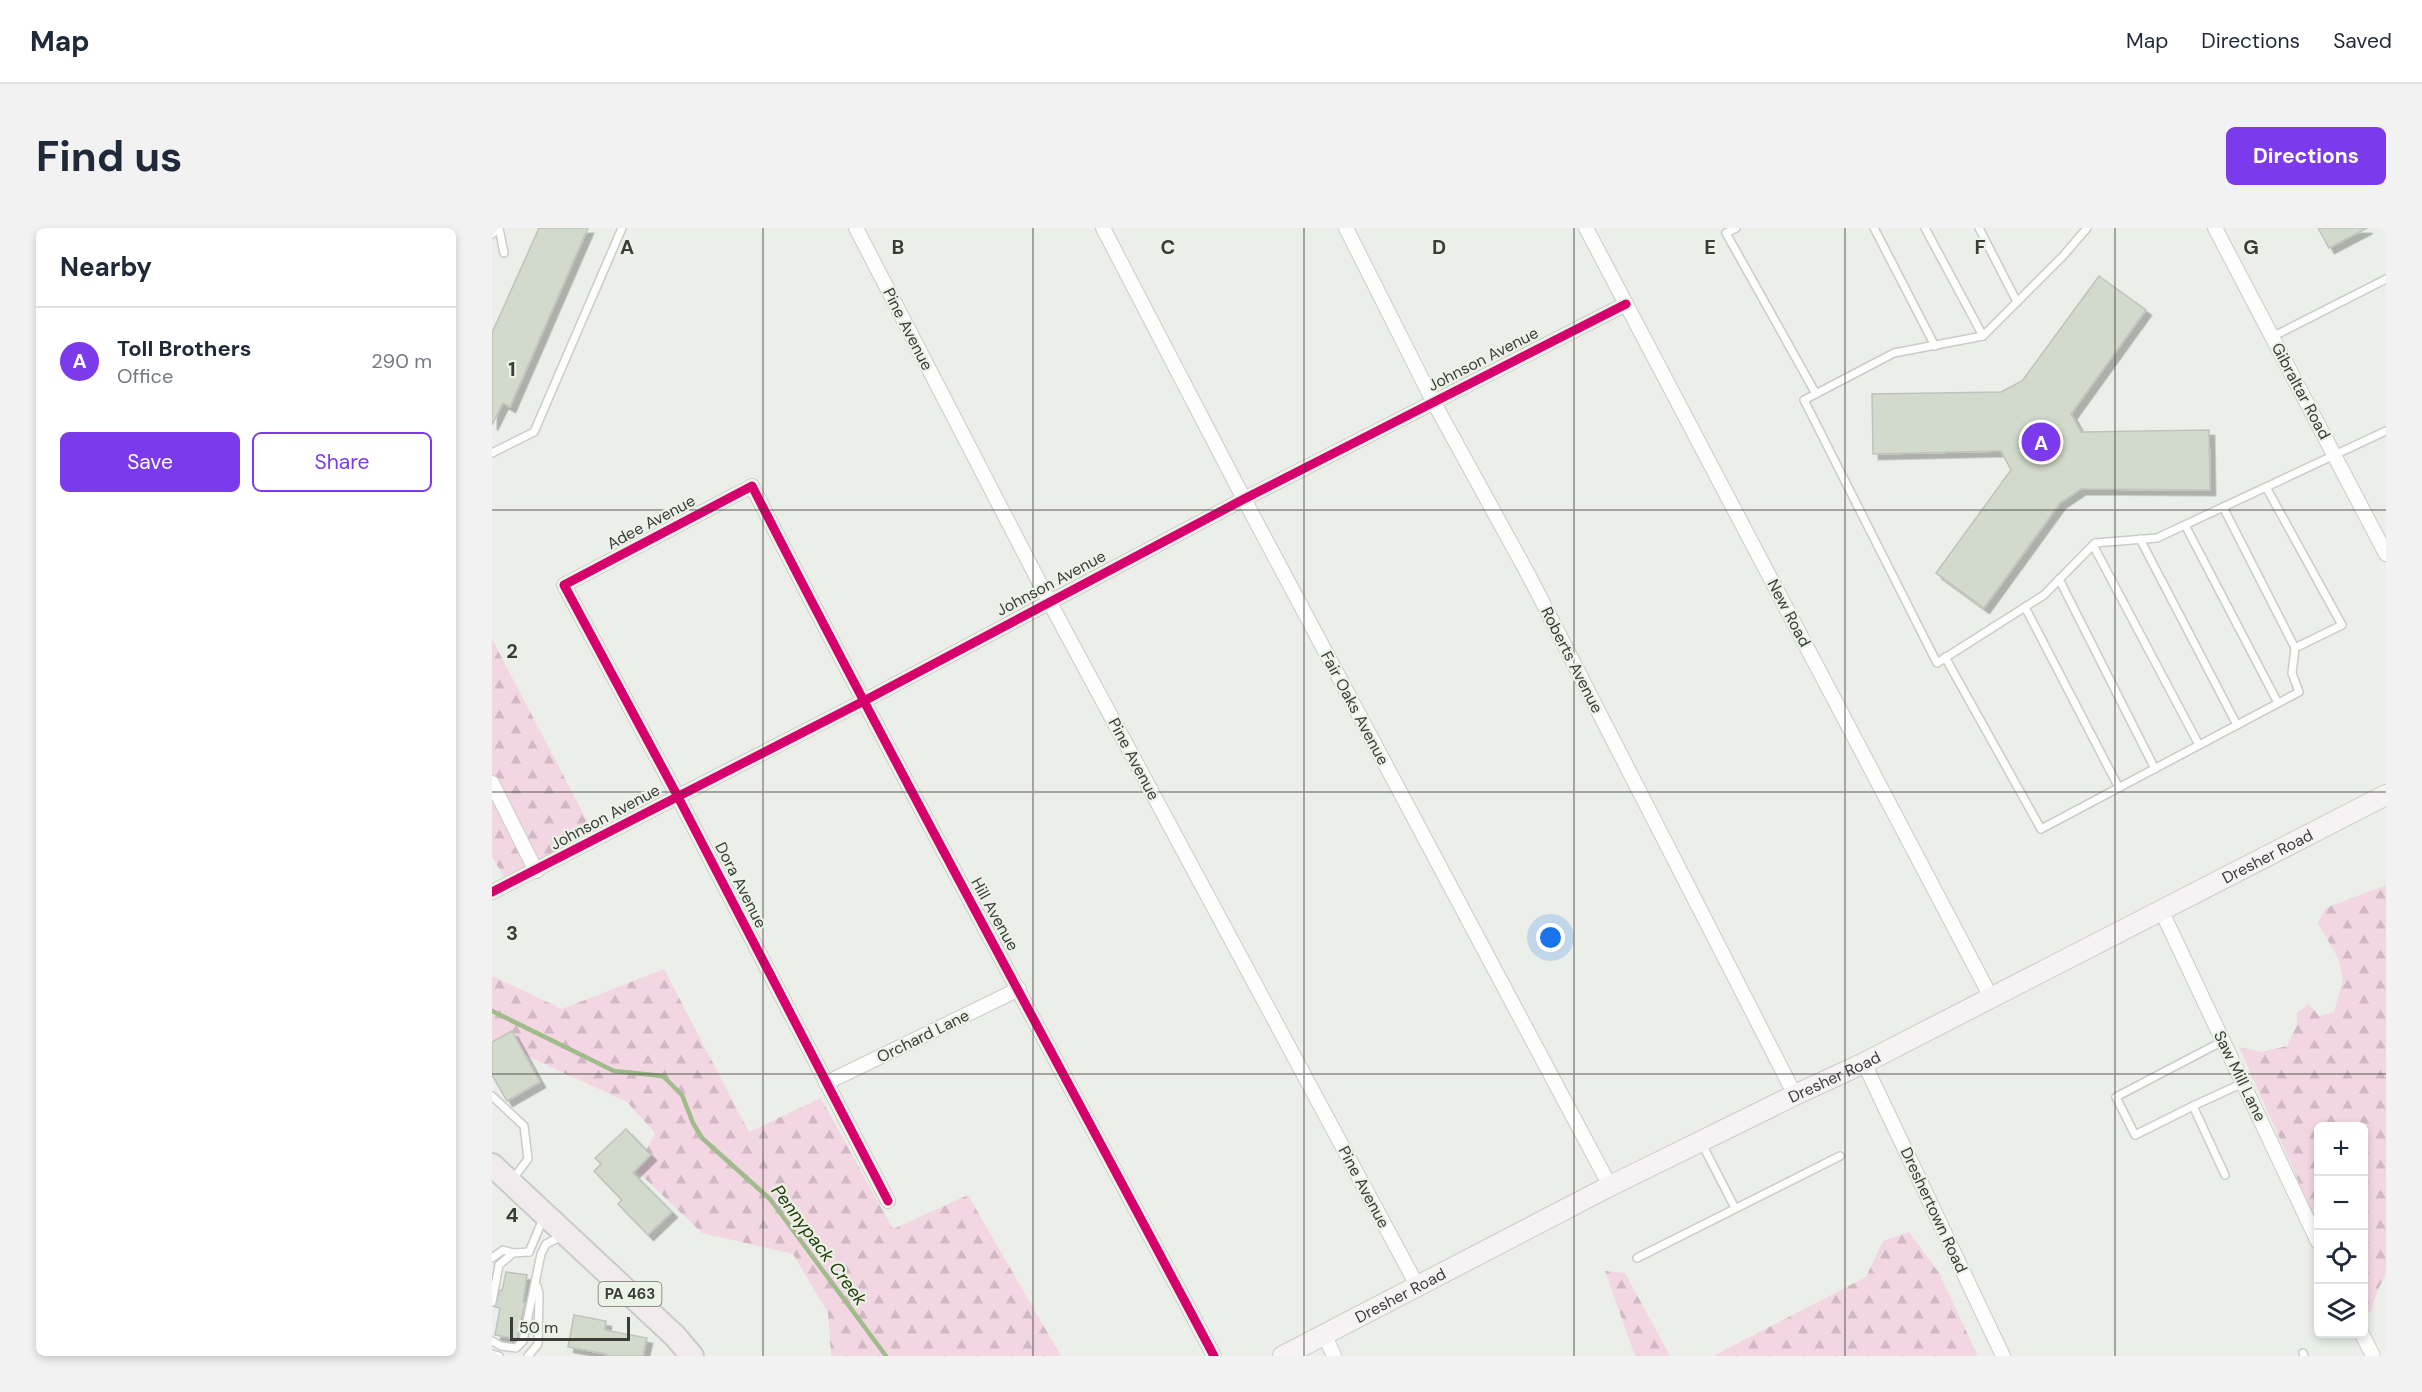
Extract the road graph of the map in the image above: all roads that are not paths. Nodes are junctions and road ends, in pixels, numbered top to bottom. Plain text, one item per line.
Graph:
1 (499, 228) edge
2 (622, 228) edge
3 (856, 228) edge
4 (1103, 228) edge
5 (1346, 228) edge
6 (1586, 228) edge
7 (1736, 228) edge
8 (1874, 228) edge
9 (1925, 228) edge
10 (1979, 228) edge
11 (2087, 228) edge
12 (2215, 228) edge
13 (492, 234) edge
14 (504, 254) dead end
15 (2386, 279) edge
16 (2018, 302) junction
17 (1626, 304) junction
18 (1983, 336) junction
19 (2272, 337) junction
20 (1935, 346) junction
21 (1816, 394) junction
22 (1433, 401) junction
23 (2386, 431) edge
24 (492, 453) edge
25 (2334, 456) junction
26 (752, 486) joint
27 (2266, 487) junction
28 (1244, 499) junction
29 (2223, 507) junction
30 (2185, 525) junction
31 (2140, 539) junction
32 (2093, 545) junction
33 (2386, 554) edge
34 (2059, 579) junction
35 (564, 585) joint
36 (1049, 601) junction
37 (2025, 607) junction
38 (2295, 648) junction
39 (1945, 657) junction
40 (862, 702) junction
41 (2278, 703) junction
42 (2237, 725) junction
43 (2199, 745) junction
44 (2155, 768) junction
45 (492, 783) edge
46 (2119, 788) junction
47 (677, 795) junction
48 (2386, 795) edge
49 (536, 871) junction
50 (492, 892) edge
51 (2161, 910) junction
52 (1019, 989) junction
53 (1992, 999) junction
54 (2223, 1041) junction
55 (1864, 1063) junction
56 (826, 1083) junction
57 (2243, 1083) junction
58 (1795, 1095) junction
59 (492, 1096) edge
60 (2193, 1106) junction
61 (1701, 1141) junction
62 (1840, 1156) dead end
63 (492, 1165) edge
64 (2225, 1175) dead end
65 (511, 1182) junction
66 (1610, 1186) junction
67 (888, 1202) dead end
68 (1735, 1208) junction
69 (545, 1214) junction
70 (2314, 1232) edge
71 (566, 1234) junction
72 (529, 1252) junction
73 (513, 1253) junction
74 (492, 1258) edge
75 (1636, 1258) dead end
76 (538, 1266) junction
77 (536, 1283) junction
78 (1418, 1287) junction
79 (492, 1302) edge
80 (1324, 1334) junction
81 (2364, 1338) edge
82 (492, 1341) edge
83 (492, 1354) edge
84 (499, 1356) edge
85 (528, 1356) edge
86 (692, 1356) edge
87 (1214, 1356) edge
88 (1283, 1356) edge
89 (1334, 1356) edge
90 (2003, 1356) edge
91 (2373, 1356) edge

1 - 13 lane
1 - 14 lane
2 - 24 lane
3 - 36 street, Pine Avenue
4 - 28 street, Fair Oaks Avenue
5 - 22 street, Roberts Avenue
6 - 17 street, New Road
7 - 21 lane
8 - 20 lane
9 - 18 lane
10 - 16 lane
11 - 16 lane
12 - 19 street, Gibraltar Road
15 - 19 lane
16 - 18 lane
17 - 22 street, Johnson Avenue
17 - 53 street, New Road
18 - 20 lane
19 - 25 street, Gibraltar Road
20 - 21 lane
21 - 39 lane
22 - 28 street, Johnson Avenue
22 - 58 street, Roberts Avenue
23 - 25 lane
25 - 27 lane
25 - 33 street, Gibraltar Road
26 - 35 street, Adee Avenue
26 - 40 street, Hill Avenue
27 - 29 lane
27 - 38 lane
28 - 36 street, Johnson Avenue
28 - 66 street, Fair Oaks Avenue
29 - 30 lane
29 - 38 lane
30 - 31 lane
30 - 41 lane
31 - 32 lane
31 - 42 lane
32 - 34 lane
32 - 43 lane
34 - 37 lane
34 - 44 lane
35 - 47 street, Dora Avenue
36 - 40 street, Johnson Avenue
36 - 78 street, Pine Avenue
37 - 39 lane
37 - 46 lane
38 - 41 lane
39 - 46 lane
40 - 47 street, Johnson Avenue
40 - 52 street, Hill Avenue
41 - 42 lane
42 - 43 lane
43 - 44 lane
44 - 46 lane
45 - 49 street
47 - 49 street, Johnson Avenue
47 - 56 street, Dora Avenue
48 - 51 main road, Dresher Road
49 - 50 street, Johnson Avenue
51 - 53 main road, Dresher Road
51 - 54 street, Saw Mill Lane
52 - 56 street, Orchard Lane
52 - 87 street, Hill Avenue
53 - 55 main road, Dresher Road
54 - 57 street, Saw Mill Lane
54 - 60 lane
55 - 58 main road, Dresher Road
55 - 90 street, Dreshertown Road
56 - 67 street, Dora Avenue
57 - 60 lane
57 - 70 street, Saw Mill Lane
58 - 61 main road, Dresher Road
59 - 65 lane
60 - 64 lane
61 - 66 main road, Dresher Road
61 - 68 lane
62 - 68 lane
63 - 65 main road, PA 463
65 - 69 main road, PA 463
66 - 78 main road, Dresher Road
68 - 75 lane
69 - 71 main road, PA 463
69 - 72 lane
71 - 76 lane
71 - 86 main road, PA 463
72 - 73 lane
72 - 76 lane
73 - 74 lane
73 - 79 lane
76 - 77 lane
77 - 82 lane
77 - 85 lane
78 - 80 main road, Dresher Road
80 - 88 main road, Dresher Road
80 - 89 street
81 - 91 street
83 - 84 lane

